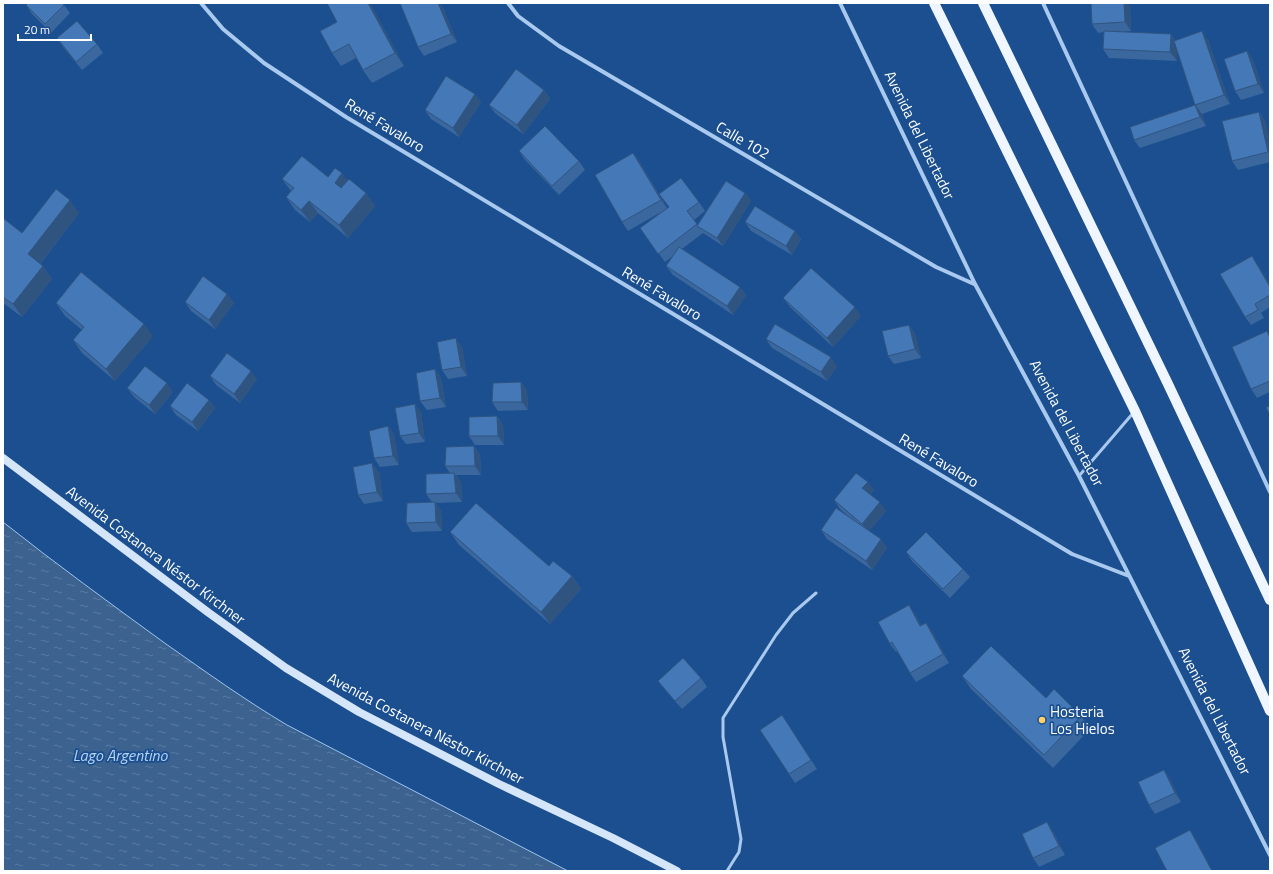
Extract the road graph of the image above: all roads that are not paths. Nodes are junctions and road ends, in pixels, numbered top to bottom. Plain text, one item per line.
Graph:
1 (201, 3) edge
2 (508, 3) edge
3 (840, 3) edge
4 (934, 3) edge
5 (983, 3) edge
6 (1044, 3) edge
7 (975, 284) junction
8 (1135, 411) junction
9 (3, 458) edge
10 (1079, 476) junction
11 (1270, 492) edge
12 (1129, 576) junction
13 (816, 594) dead end
14 (1270, 600) edge
15 (1270, 712) edge
16 (1270, 855) edge
17 (677, 871) edge
18 (727, 871) edge

1 - 12 street, René Favaloro
2 - 7 street, Calle 102
3 - 7 street, Avenida del Libertador
4 - 8 main road
5 - 14 main road
6 - 11 street
7 - 10 street, Avenida del Libertador
8 - 10 lane
8 - 15 main road
9 - 17 street, Avenida Costanera Néstor Kirchner
10 - 12 street, Avenida del Libertador
12 - 16 street, Avenida del Libertador
13 - 18 lane

